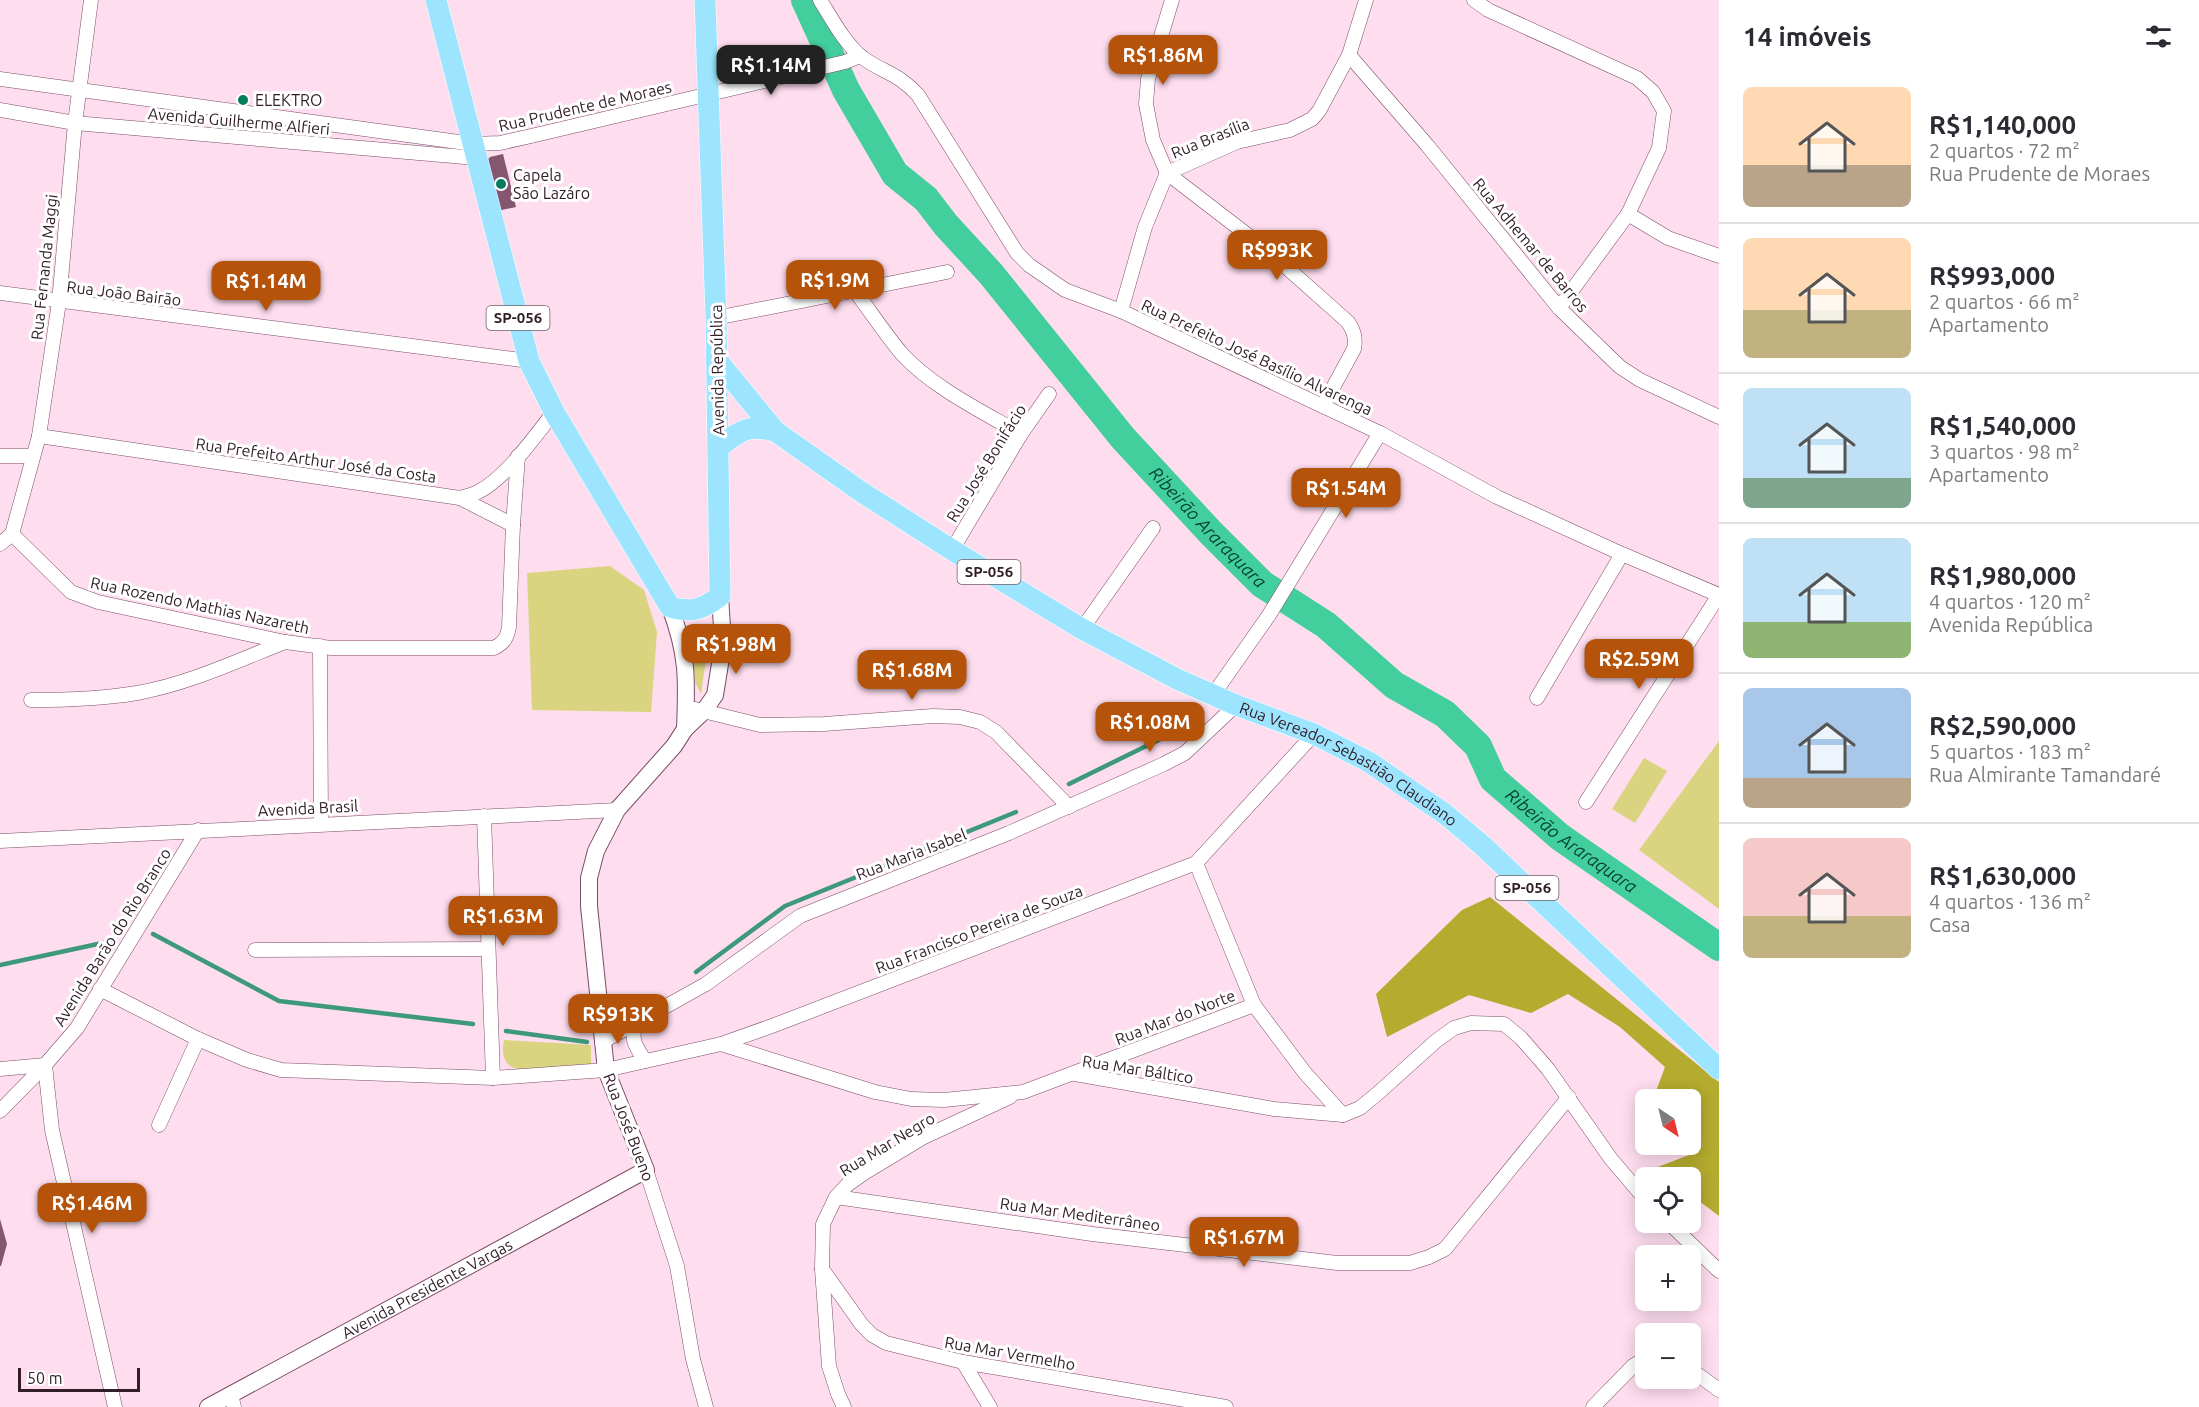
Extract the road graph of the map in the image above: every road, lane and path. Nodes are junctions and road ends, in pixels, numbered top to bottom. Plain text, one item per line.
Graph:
1 (91, 0) edge
2 (436, 0) edge
3 (705, 0) edge
4 (820, 0) edge
5 (1172, 0) edge
6 (1366, 0) edge
7 (1474, 0) edge
8 (860, 56) junction
9 (1349, 56) junction
10 (0, 79) edge
11 (79, 89) junction
12 (708, 94) junction
13 (0, 110) edge
14 (75, 123) junction
15 (475, 151) junction
16 (1167, 173) junction
17 (1629, 214) junction
18 (1719, 256) edge
19 (947, 272) dead end
20 (855, 291) junction
21 (0, 293) edge
22 (59, 302) junction
23 (1559, 308) junction
24 (1121, 311) junction
25 (716, 318) junction
26 (716, 359) junction
27 (529, 361) junction
28 (1049, 394) dead end
29 (1323, 406) junction
30 (554, 412) junction
31 (1719, 417) edge
32 (775, 431) junction
33 (1380, 433) junction
34 (1021, 434) junction
35 (39, 436) junction
36 (719, 447) junction
37 (0, 456) edge
38 (32, 456) junction
39 (518, 456) junction
40 (460, 498) junction
41 (513, 525) junction
42 (1153, 528) dead end
43 (12, 534) junction
44 (0, 544) edge
45 (952, 549) junction
46 (1622, 554) junction
47 (1719, 595) edge
48 (720, 596) junction
49 (670, 607) junction
50 (1082, 629) junction
51 (285, 642) junction
52 (320, 646) junction
53 (1213, 695) junction
54 (1537, 698) dead end
55 (31, 700) dead end
56 (1236, 705) junction
57 (686, 708) junction
58 (704, 711) junction
59 (685, 729) junction
60 (1314, 734) junction
61 (1586, 802) dead end
62 (1069, 807) junction
63 (617, 810) junction
64 (484, 816) junction
65 (321, 824) junction
66 (198, 830) junction
67 (0, 841) edge
68 (1196, 863) junction
69 (487, 949) junction
70 (255, 950) dead end
71 (100, 989) junction
72 (1254, 1005) junction
73 (636, 1023) junction
74 (198, 1039) junction
75 (602, 1042) junction
76 (721, 1044) junction
77 (645, 1061) junction
78 (45, 1065) junction
79 (0, 1069) edge
80 (606, 1070) junction
81 (1719, 1070) edge
82 (1075, 1074) junction
83 (493, 1078) junction
84 (1023, 1092) junction
85 (1569, 1097) junction
86 (0, 1111) edge
87 (1343, 1115) junction
88 (159, 1125) dead end
89 (646, 1170) junction
90 (1635, 1187) edge
91 (836, 1197) junction
92 (1680, 1233) edge
93 (822, 1269) junction
94 (1719, 1270) edge
95 (963, 1362) junction
96 (1635, 1365) edge
97 (1701, 1377) edge
98 (1719, 1390) edge
99 (232, 1401) edge
100 (115, 1407) edge
101 (208, 1407) edge
102 (706, 1407) edge
103 (844, 1407) edge
104 (990, 1407) edge
105 (1226, 1407) edge
106 (1593, 1407) edge

1 - 11 street, Rua Fernanda Maggi
2 - 15 main road, SP-056
3 - 12 main road, Avenida República
4 - 8 street
5 - 16 street
6 - 9 street, Rua Brasília
7 - 17 street
8 - 12 street, Rua Prudente de Moraes
8 - 24 street, Rua Prefeito José Basílio Alvarenga
9 - 16 street, Rua Brasília
9 - 23 street, Rua Adhemar de Barros
10 - 11 street, Avenida Guilherme Alfieri
11 - 14 street, Rua Fernanda Maggi
11 - 15 street, Avenida Guilherme Alfieri
12 - 15 street, Rua Prudente de Moraes
12 - 25 main road, Avenida República
13 - 14 street, Avenida Guilherme Alfieri
14 - 15 street, Avenida Guilherme Alfieri
14 - 22 street, Rua Fernanda Maggi
15 - 27 main road, SP-056
16 - 24 street, Rua Brasília
16 - 29 street
17 - 18 street
17 - 23 street
19 - 20 street
20 - 25 street
20 - 34 street
21 - 22 street, Rua João Bairão
22 - 27 street, Rua João Bairão
22 - 35 street, Rua Fernanda Maggi
23 - 31 street, Rua Adhemar de Barros
24 - 29 street, Rua Prefeito José Basílio Alvarenga
25 - 26 main road, Avenida República
26 - 32 main road, SP-056
26 - 36 main road, Avenida República
27 - 30 main road, SP-056
28 - 34 street, Rua José Bonifácio
29 - 33 street, Rua Prefeito José Basílio Alvarenga
30 - 39 street
30 - 49 main road, SP-056
32 - 36 main road, SP-056
32 - 45 main road, Rua Vereador Sebastião Claudiano / SP-056
33 - 46 street, Rua Prefeito José Basílio Alvarenga
33 - 53 street
34 - 45 street, Rua José Bonifácio
35 - 38 street, Rua Fernanda Maggi
35 - 40 street, Rua Prefeito Arthur José da Costa
36 - 48 main road, Avenida República
37 - 38 street
38 - 43 street, Rua Fernanda Maggi
39 - 40 street
39 - 41 street, Rua Rozendo Mathias Nazareth
40 - 41 street, Rua Prefeito Arthur José da Costa
41 - 52 street, Rua Rozendo Mathias Nazareth
42 - 50 street
43 - 44 street
43 - 51 street, Rua Rozendo Mathias Nazareth
45 - 50 main road, Rua Vereador Sebastião Claudiano / SP-056
46 - 47 street, Rua Prefeito José Basílio Alvarenga
46 - 54 street
47 - 61 street
48 - 49 main road
48 - 58 street, Avenida República
49 - 57 street
50 - 53 main road, Rua Vereador Sebastião Claudiano / SP-056
51 - 52 street, Rua Rozendo Mathias Nazareth
51 - 55 street
52 - 65 street
53 - 56 main road, Rua Vereador Sebastião Claudiano / SP-056
56 - 60 main road, Rua Vereador Sebastião Claudiano / SP-056
56 - 62 street, Rua Maria Isabel
57 - 58 street
57 - 59 street
58 - 59 street, Avenida República
58 - 62 street
59 - 63 street, Rua José Bueno
60 - 68 street, Rua Francisco Pereira de Souza
60 - 81 main road, Rua Vereador Sebastião Claudiano / SP-056
62 - 73 street, Rua Maria Isabel
63 - 64 street, Avenida Brasil
63 - 75 street, Rua José Bueno
64 - 65 street, Avenida Brasil
64 - 69 street
65 - 66 street, Avenida Brasil
66 - 67 street, Avenida Brasil
66 - 71 street, Avenida Barão do Rio Branco
68 - 72 street
68 - 76 street, Rua Francisco Pereira de Souza
69 - 70 street
69 - 83 street
71 - 74 street, Rua Francisco Pereira de Souza
71 - 78 street, Avenida Barão do Rio Branco
72 - 82 street, Rua Mar do Norte
72 - 87 street
73 - 75 street, Rua Maria Isabel
73 - 77 street
74 - 83 street, Rua Francisco Pereira de Souza
74 - 88 street
75 - 80 street, Rua José Bueno
76 - 77 street, Rua Francisco Pereira de Souza
76 - 84 street, Rua Mar Báltico
77 - 80 street, Rua Francisco Pereira de Souza
78 - 79 street
78 - 86 street, Avenida Barão do Rio Branco
78 - 100 street
80 - 83 street, Rua Francisco Pereira de Souza
80 - 89 street, Rua José Bueno
82 - 84 street, Rua Mar Báltico
82 - 87 street, Rua Mar Báltico
84 - 91 street, Rua Mar Negro
85 - 87 street
85 - 90 street
85 - 91 street, Rua Mar Mediterrâneo
89 - 99 street, Avenida Presidente Vargas
89 - 102 street, Rua José Bueno
91 - 93 street, Rua Mar Negro
92 - 94 street
93 - 95 street, Rua Mar Vermelho
93 - 103 street, Rua Mar Negro
95 - 104 street
95 - 105 street, Rua Mar Vermelho
96 - 106 street
97 - 98 street
99 - 101 street, Avenida Presidente Vargas

